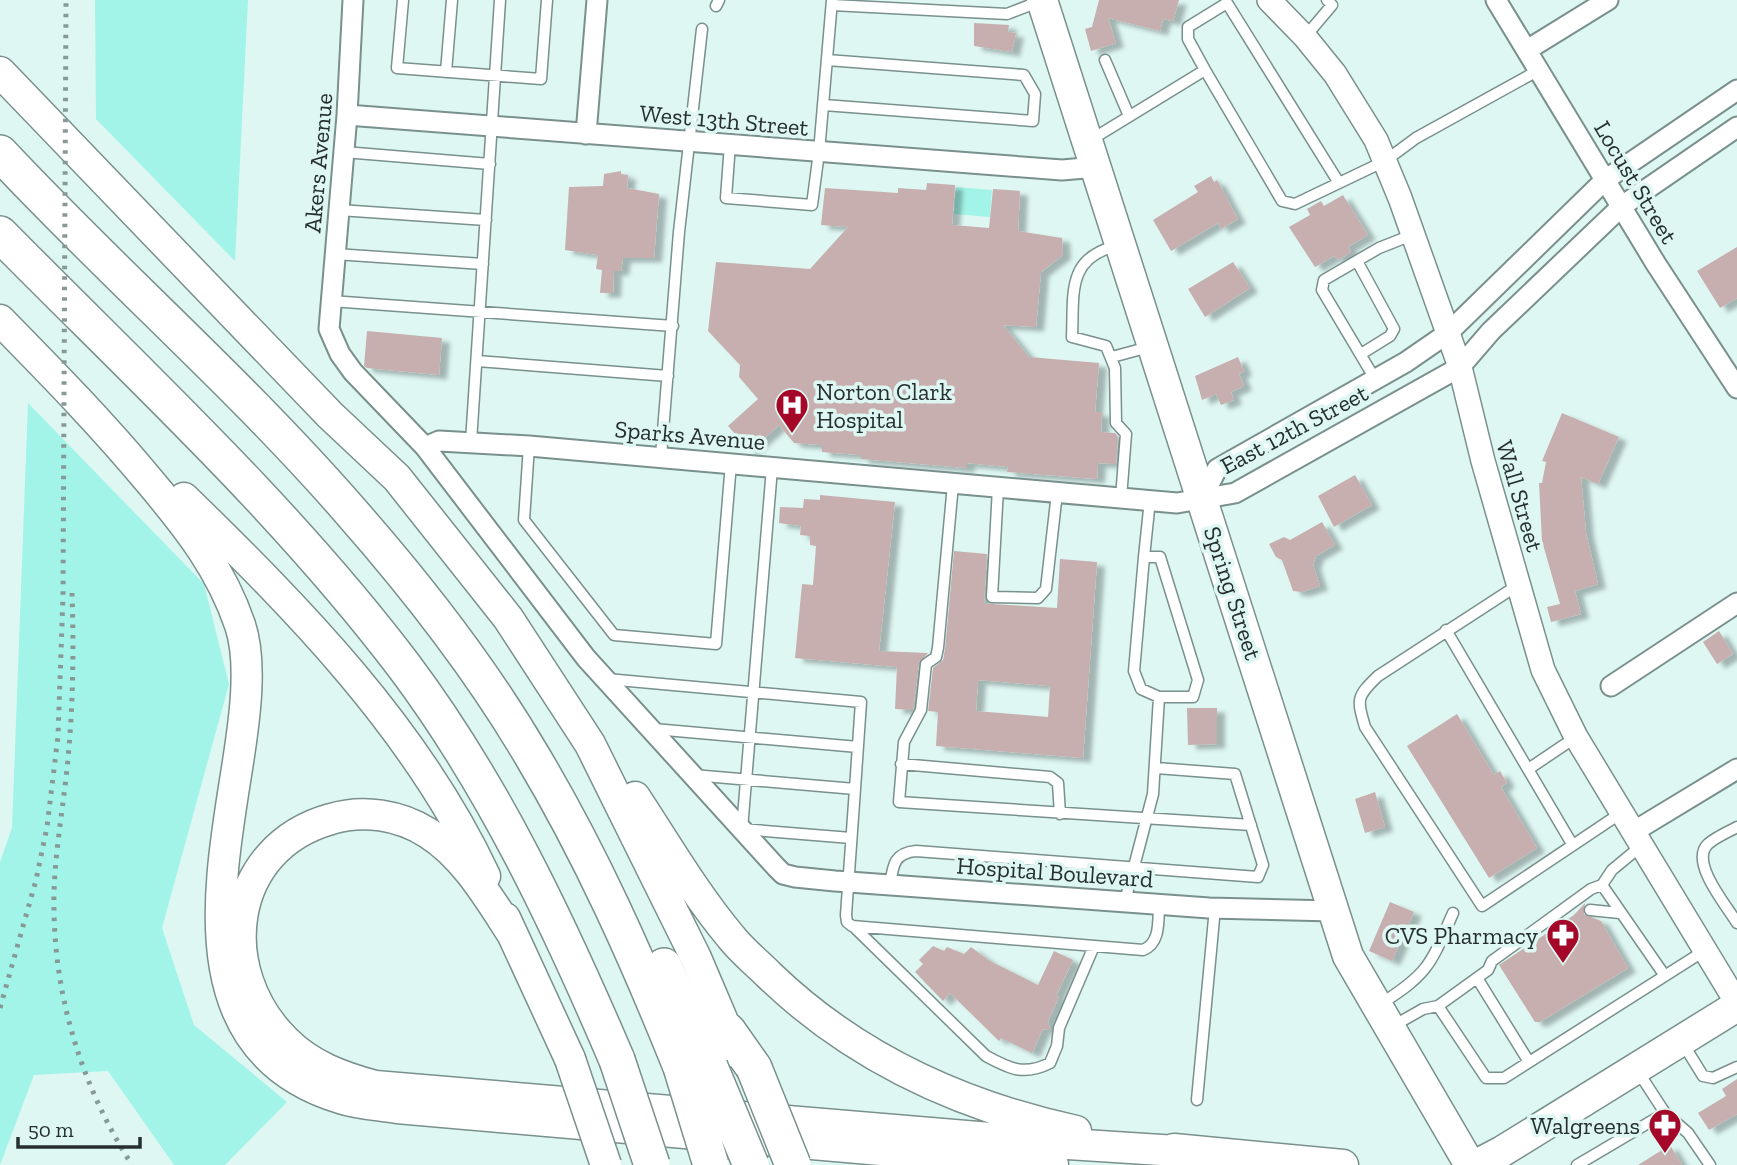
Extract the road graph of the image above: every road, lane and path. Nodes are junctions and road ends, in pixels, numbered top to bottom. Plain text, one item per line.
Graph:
1 (354, 0) edge
2 (403, 0) edge
3 (452, 0) edge
4 (500, 0) edge
5 (547, 0) edge
6 (597, 0) edge
7 (1042, 0) edge
8 (1269, 0) edge
9 (1327, 0) edge
10 (1496, 0) edge
11 (1608, 0) edge
12 (1229, 1) edge
13 (832, 3) edge
14 (702, 29) dead end
15 (1305, 37) junction
16 (1527, 50) junction
17 (827, 61) junction
18 (1105, 61) dead end
19 (1205, 70) junction
20 (1539, 70) junction
21 (0, 72) edge
22 (446, 72) junction
23 (496, 77) junction
24 (1737, 90) edge
25 (824, 105) junction
26 (347, 114) junction
27 (1129, 116) junction
28 (493, 125) junction
29 (1737, 127) edge
30 (586, 134) junction
31 (688, 141) junction
32 (730, 144) junction
33 (344, 152) junction
34 (820, 152) junction
35 (0, 153) edge
36 (1093, 154) junction
37 (1385, 161) junction
38 (490, 164) junction
39 (1605, 180) junction
40 (1339, 183) junction
41 (1622, 206) junction
42 (339, 210) junction
43 (486, 220) junction
44 (0, 234) edge
45 (1413, 234) junction
46 (1120, 245) junction
47 (335, 254) junction
48 (1357, 261) junction
49 (483, 264) junction
50 (331, 300) junction
51 (480, 312) junction
52 (0, 320) edge
53 (673, 326) junction
54 (1448, 333) junction
55 (1153, 346) junction
56 (1361, 354) junction
57 (1112, 356) junction
58 (477, 361) junction
59 (1460, 367) junction
60 (668, 376) junction
61 (1375, 379) junction
62 (1737, 388) edge
63 (110, 433) junction
64 (471, 442) junction
65 (529, 446) junction
66 (425, 447) junction
67 (661, 456) junction
68 (732, 464) junction
69 (772, 468) junction
70 (953, 484) junction
71 (998, 488) junction
72 (1057, 493) junction
73 (1121, 498) junction
74 (1202, 498) junction
75 (1150, 500) junction
76 (1144, 557) junction
77 (1517, 585) junction
78 (1737, 603) edge
79 (1446, 630) junction
80 (604, 678) junction
81 (1611, 686) dead end
82 (754, 692) junction
83 (1158, 697) junction
84 (650, 728) junction
85 (750, 737) junction
86 (1576, 737) junction
87 (590, 744) junction
88 (858, 747) junction
89 (901, 764) junction
90 (1156, 768) junction
91 (1530, 768) junction
92 (1737, 769) edge
93 (693, 775) junction
94 (746, 780) junction
95 (855, 789) junction
96 (1060, 814) junction
97 (1147, 820) junction
98 (1251, 825) junction
99 (1737, 827) edge
100 (742, 829) junction
101 (1632, 831) junction
102 (851, 838) junction
103 (1572, 844) junction
104 (1133, 868) junction
105 (847, 882) junction
106 (890, 885) junction
107 (1602, 885) junction
108 (1125, 901) junction
109 (1159, 904) junction
110 (1215, 908) junction
111 (1563, 908) junction
112 (1576, 909) dead end
113 (1590, 910) dead end
114 (1334, 911) junction
115 (1620, 913) junction
116 (1453, 914) dead end
117 (1737, 923) edge
118 (852, 926) junction
119 (513, 935) junction
120 (1094, 946) junction
121 (1705, 951) junction
122 (1665, 976) junction
123 (1477, 978) junction
124 (1737, 1004) edge
125 (1438, 1006) junction
126 (1382, 1018) junction
127 (729, 1031) joint
128 (1680, 1039) junction
129 (1529, 1062) junction
130 (1635, 1067) junction
131 (1737, 1067) edge
132 (722, 1069) junction
133 (1198, 1100) dead end
134 (1665, 1112) junction
135 (1192, 1152) junction
136 (606, 1165) edge
137 (652, 1165) edge
138 (711, 1165) edge
139 (751, 1165) edge
140 (776, 1165) edge
141 (793, 1165) edge
142 (1053, 1165) edge
143 (1343, 1165) edge
144 (1470, 1165) edge
145 (1476, 1165) edge
146 (1577, 1165) edge
147 (1710, 1165) edge

1 - 26 street, Akers Avenue
2 - 22 lane
3 - 22 lane
4 - 23 lane
5 - 23 lane
6 - 30 street
7 - 13 lane
7 - 36 main road, Spring Street
8 - 15 street, Wall Street
9 - 15 lane
10 - 16 street, Locust Street
11 - 16 street
12 - 19 lane
12 - 40 lane
13 - 17 lane
14 - 31 lane
15 - 37 street, Wall Street
16 - 20 street, Locust Street
17 - 25 lane
17 - 25 lane
18 - 27 lane
19 - 27 lane
19 - 40 lane
20 - 37 lane
20 - 39 street, Locust Street
21 - 87 main road
22 - 23 lane
23 - 28 lane
24 - 39 street, East 12th Street
25 - 34 lane
26 - 28 street, West 13th Street
26 - 33 street, Akers Avenue
27 - 36 lane
28 - 30 street, West 13th Street
28 - 38 lane
29 - 41 street, East 12th Street
30 - 31 street, West 13th Street
31 - 32 street, West 13th Street
31 - 53 lane
32 - 34 street, West 13th Street
32 - 34 lane
33 - 38 lane
33 - 42 street, Akers Avenue
34 - 36 street, West 13th Street
35 - 132 highway
36 - 46 main road, Spring Street
37 - 40 lane
37 - 45 street, Wall Street
38 - 43 lane
39 - 41 street, Locust Street
39 - 54 street, East 12th Street
41 - 59 street, East 12th Street
41 - 62 street, Locust Street
42 - 43 lane
42 - 47 street, Akers Avenue
43 - 49 lane
44 - 137 highway, bridge
45 - 48 lane
45 - 54 street, Wall Street
46 - 55 main road, Spring Street
46 - 57 lane
47 - 49 lane
47 - 50 street, Akers Avenue
48 - 56 lane
48 - 56 lane
49 - 51 lane
50 - 51 lane
50 - 66 street, Akers Avenue
51 - 53 lane
51 - 58 lane
52 - 63 main road
53 - 60 lane
54 - 59 street, Wall Street
54 - 61 street, East 12th Street
55 - 57 lane
55 - 74 main road, Spring Street
56 - 61 lane
57 - 73 lane
58 - 60 lane
58 - 64 lane
59 - 74 street, East 12th Street
59 - 77 street, Wall Street
60 - 67 lane
61 - 74 street, East 12th Street
63 - 119 main road
63 - 142 main road
64 - 65 street, Sparks Avenue
64 - 66 street, Sparks Avenue
65 - 67 street, Sparks Avenue
65 - 68 lane
66 - 80 street
67 - 68 street, Sparks Avenue
68 - 69 street, Sparks Avenue
69 - 70 street, Sparks Avenue
69 - 82 lane
70 - 71 street, Sparks Avenue
70 - 89 lane
71 - 72 street, Sparks Avenue
71 - 72 lane
72 - 73 street, Sparks Avenue
73 - 75 street, Sparks Avenue
74 - 75 street, Sparks Avenue
74 - 114 main road, Spring Street
75 - 76 lane
76 - 83 lane
76 - 83 lane
77 - 79 lane
77 - 86 street, Wall Street
78 - 81 street
79 - 91 lane
79 - 103 lane
80 - 82 lane
80 - 84 street
82 - 85 lane
82 - 88 lane
83 - 90 lane
84 - 85 lane
84 - 93 street
85 - 88 lane
85 - 94 lane
86 - 91 lane
86 - 101 street, Wall Street
87 - 127 main road
87 - 135 main road
88 - 95 lane
89 - 96 lane
89 - 96 lane
90 - 97 lane
90 - 98 lane
91 - 103 lane
92 - 101 street
93 - 94 lane
93 - 100 street
94 - 95 lane
94 - 100 lane
95 - 102 lane
96 - 97 lane
97 - 98 lane
97 - 104 lane
98 - 104 lane
99 - 117 lane
100 - 102 lane
100 - 105 street, Hospital Boulevard
101 - 103 lane
101 - 107 lane
101 - 121 street, Wall Street
102 - 105 lane
104 - 106 lane
104 - 108 lane
105 - 106 street, Hospital Boulevard
105 - 118 lane
106 - 108 street, Hospital Boulevard
107 - 111 lane
107 - 115 lane
108 - 109 street, Hospital Boulevard
109 - 110 street, Hospital Boulevard
109 - 120 lane
110 - 114 street, Hospital Boulevard
110 - 133 lane
111 - 112 lane
111 - 123 lane
113 - 115 lane
114 - 126 main road, Spring Street
115 - 122 lane
116 - 126 lane
118 - 120 lane
118 - 120 lane
119 - 135 main road
119 - 136 main road, bridge
121 - 122 lane
121 - 124 street, Wall Street
122 - 129 lane
123 - 125 lane
123 - 129 lane
124 - 128 main road
125 - 126 lane
125 - 129 lane
126 - 144 main road, Spring Street
127 - 132 highway
128 - 130 main road
128 - 131 lane
130 - 134 lane
130 - 145 main road
132 - 138 highway, bridge
132 - 139 highway, bridge
132 - 140 main road
132 - 141 highway, bridge
134 - 146 lane
134 - 147 lane
135 - 143 main road

